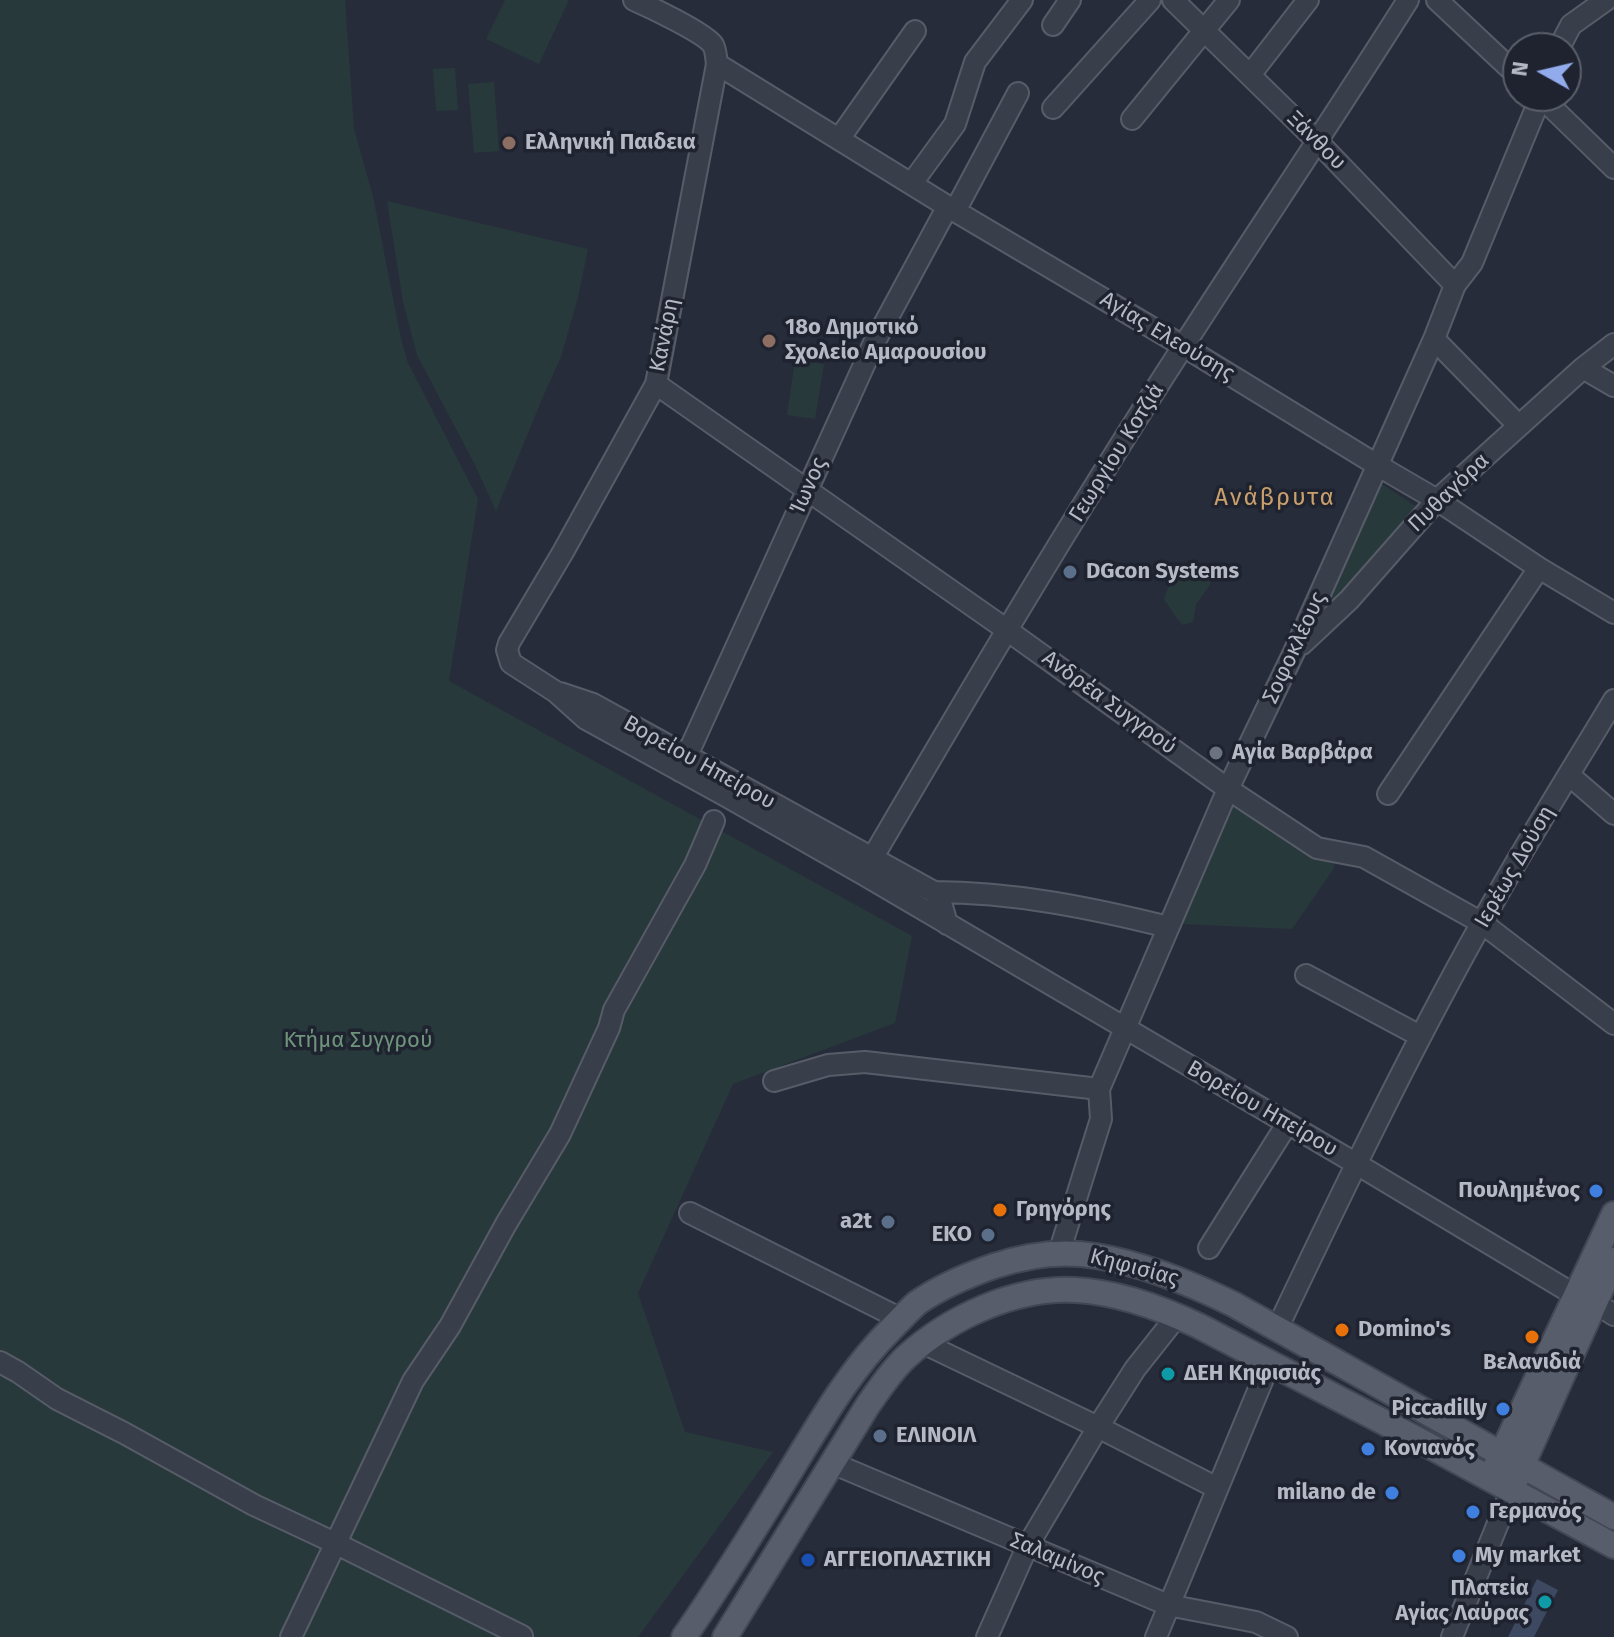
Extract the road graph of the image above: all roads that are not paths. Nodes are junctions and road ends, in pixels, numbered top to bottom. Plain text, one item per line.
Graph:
1 (634, 0) edge
2 (1022, 0) edge
3 (1070, 0) edge
4 (1150, 0) edge
5 (1173, 0) edge
6 (1229, 0) edge
7 (1308, 0) edge
8 (1408, 0) edge
9 (1437, 0) edge
10 (1606, 0) edge
11 (660, 6) edge
12 (1053, 25) dead end
13 (915, 31) dead end
14 (1205, 31) junction
15 (1567, 32) edge
16 (1502, 61) edge
17 (717, 64) junction
18 (1250, 75) junction
19 (1018, 93) dead end
20 (1053, 108) dead end
21 (1533, 112) edge
22 (1556, 112) edge
23 (1132, 119) dead end
24 (839, 139) junction
25 (1318, 142) junction
26 (1614, 168) edge
27 (912, 183) junction
28 (951, 208) junction
29 (1455, 285) junction
30 (1434, 339) junction
31 (1614, 344) edge
32 (1183, 346) junction
33 (1583, 368) junction
34 (656, 384) junction
35 (1614, 386) edge
36 (1519, 426) junction
37 (1377, 465) junction
38 (807, 490) junction
39 (1437, 500) junction
40 (1539, 568) junction
41 (1614, 613) edge
42 (1007, 630) junction
43 (1294, 652) junction
44 (508, 656) joint
45 (1614, 700) edge
46 (684, 763) junction
47 (1569, 775) junction
48 (1228, 789) junction
49 (1388, 794) dead end
50 (1614, 814) edge
51 (714, 821) dead end
52 (868, 866) junction
53 (934, 892) junction
54 (1482, 923) junction
55 (947, 924) junction
56 (1168, 927) junction
57 (1306, 975) dead end
58 (1614, 1024) edge
59 (1125, 1029) junction
60 (1420, 1036) junction
61 (774, 1081) dead end
62 (1099, 1089) junction
63 (1287, 1124) junction
64 (1355, 1163) junction
65 (690, 1213) dead end
66 (1614, 1214) edge
67 (1209, 1248) dead end
68 (1059, 1253) junction
69 (1614, 1260) edge
70 (1594, 1304) edge
71 (1177, 1316) junction
72 (901, 1319) junction
73 (1277, 1329) junction
74 (923, 1343) junction
75 (0, 1362) edge
76 (1270, 1362) junction
77 (1098, 1427) junction
78 (1512, 1459) junction
79 (832, 1463) junction
80 (1489, 1479) junction
81 (1217, 1488) junction
82 (1511, 1491) junction
83 (1614, 1517) edge
84 (335, 1543) junction
85 (1614, 1546) edge
86 (1027, 1547) junction
87 (1168, 1605) junction
88 (522, 1636) edge
89 (291, 1637) edge
90 (684, 1637) edge
91 (725, 1637) edge
92 (987, 1637) edge
93 (1156, 1637) edge
94 (1287, 1637) edge
95 (1452, 1637) edge

1 - 11 street
2 - 27 street
3 - 12 street
4 - 20 street
5 - 14 street, Ξάνθου
6 - 14 street
7 - 18 street
8 - 25 street, Γεωργίου Κοτζιά
9 - 16 street
10 - 15 street
11 - 17 street
13 - 24 street
14 - 18 street, Ξάνθου
14 - 23 street
17 - 24 street, Αγίας Ελεούσης
17 - 34 street, Κανάρη
18 - 25 street, Ξάνθου
19 - 28 street, Ίωνος
21 - 29 street, Σοφοκλέους
22 - 26 street
24 - 27 street, Αγίας Ελεούσης
25 - 29 street, Ξάνθου
25 - 32 street, Γεωργίου Κοτζιά
27 - 28 street, Αγίας Ελεούσης
28 - 32 street, Αγίας Ελεούσης
28 - 38 street, Ίωνος
29 - 30 street, Σοφοκλέους
30 - 36 street
30 - 37 street, Σοφοκλέους
31 - 33 street, Πυθαγόρα
32 - 37 street, Αγίας Ελεούσης
32 - 42 street, Γεωργίου Κοτζιά
33 - 35 street
33 - 36 street, Πυθαγόρα
34 - 38 street, Ανδρέα Συγγρού
34 - 44 street, Κανάρη
36 - 39 street, Πυθαγόρα
37 - 39 street, Αγίας Ελεούσης
37 - 43 street, Σοφοκλέους
38 - 42 street, Ανδρέα Συγγρού
38 - 46 street, Ίωνος
39 - 40 street, Αγίας Ελεούσης
39 - 43 street, Πυθαγόρα
40 - 41 street, Αγίας Ελεούσης
40 - 49 street
42 - 48 street, Ανδρέα Συγγρού
42 - 52 street, Γεωργίου Κοτζιά
43 - 48 street, Σοφοκλέους
44 - 46 street, Βορείου Ηπείρου
45 - 47 street, Ιερέως Δούση
46 - 52 street, Βορείου Ηπείρου
47 - 50 street
47 - 54 street, Ιερέως Δούση
48 - 54 street, Ανδρέα Συγγρού
48 - 56 street, Σοφοκλέους
51 - 84 street
52 - 53 street, Βορείου Ηπείρου
52 - 55 street, Βορείου Ηπείρου
53 - 55 street
53 - 56 street
54 - 58 street, Ανδρέα Συγγρού
54 - 60 street, Ιερέως Δούση
55 - 59 street, Βορείου Ηπείρου
56 - 59 street, Σοφοκλέους
57 - 60 street
59 - 62 street, Σοφοκλέους
59 - 63 street, Βορείου Ηπείρου
60 - 64 street, Ιερέως Δούση
61 - 62 street
62 - 68 street, Σοφοκλέους
63 - 64 street, Βορείου Ηπείρου
63 - 67 street
64 - 70 street, Βορείου Ηπείρου
64 - 73 street, Ιερέως Δούση
65 - 72 street
66 - 70 main road
68 - 72 main road, Κηφισίας
68 - 73 main road, Κηφισίας
69 - 70 main road
70 - 78 main road
71 - 74 main road, Κηφισίας
71 - 76 main road, Κηφισίας
71 - 77 street
72 - 90 main road, Κηφισίας
73 - 78 main road, Κηφισίας
74 - 77 street
74 - 79 main road, Κηφισίας
75 - 84 street
76 - 80 main road, Κηφισίας
76 - 81 street
77 - 81 street
77 - 86 street
78 - 80 main road
78 - 82 main road
78 - 83 main road, Κηφισίας
79 - 86 street, Σαλαμίνος
79 - 91 main road, Κηφισίας
80 - 82 main road, Κηφισίας
81 - 87 street
82 - 85 main road, Κηφισίας
82 - 95 street
84 - 88 street
84 - 89 street
86 - 87 street, Σαλαμίνος
86 - 92 street
87 - 93 street
87 - 94 street, Σαλαμίνος

